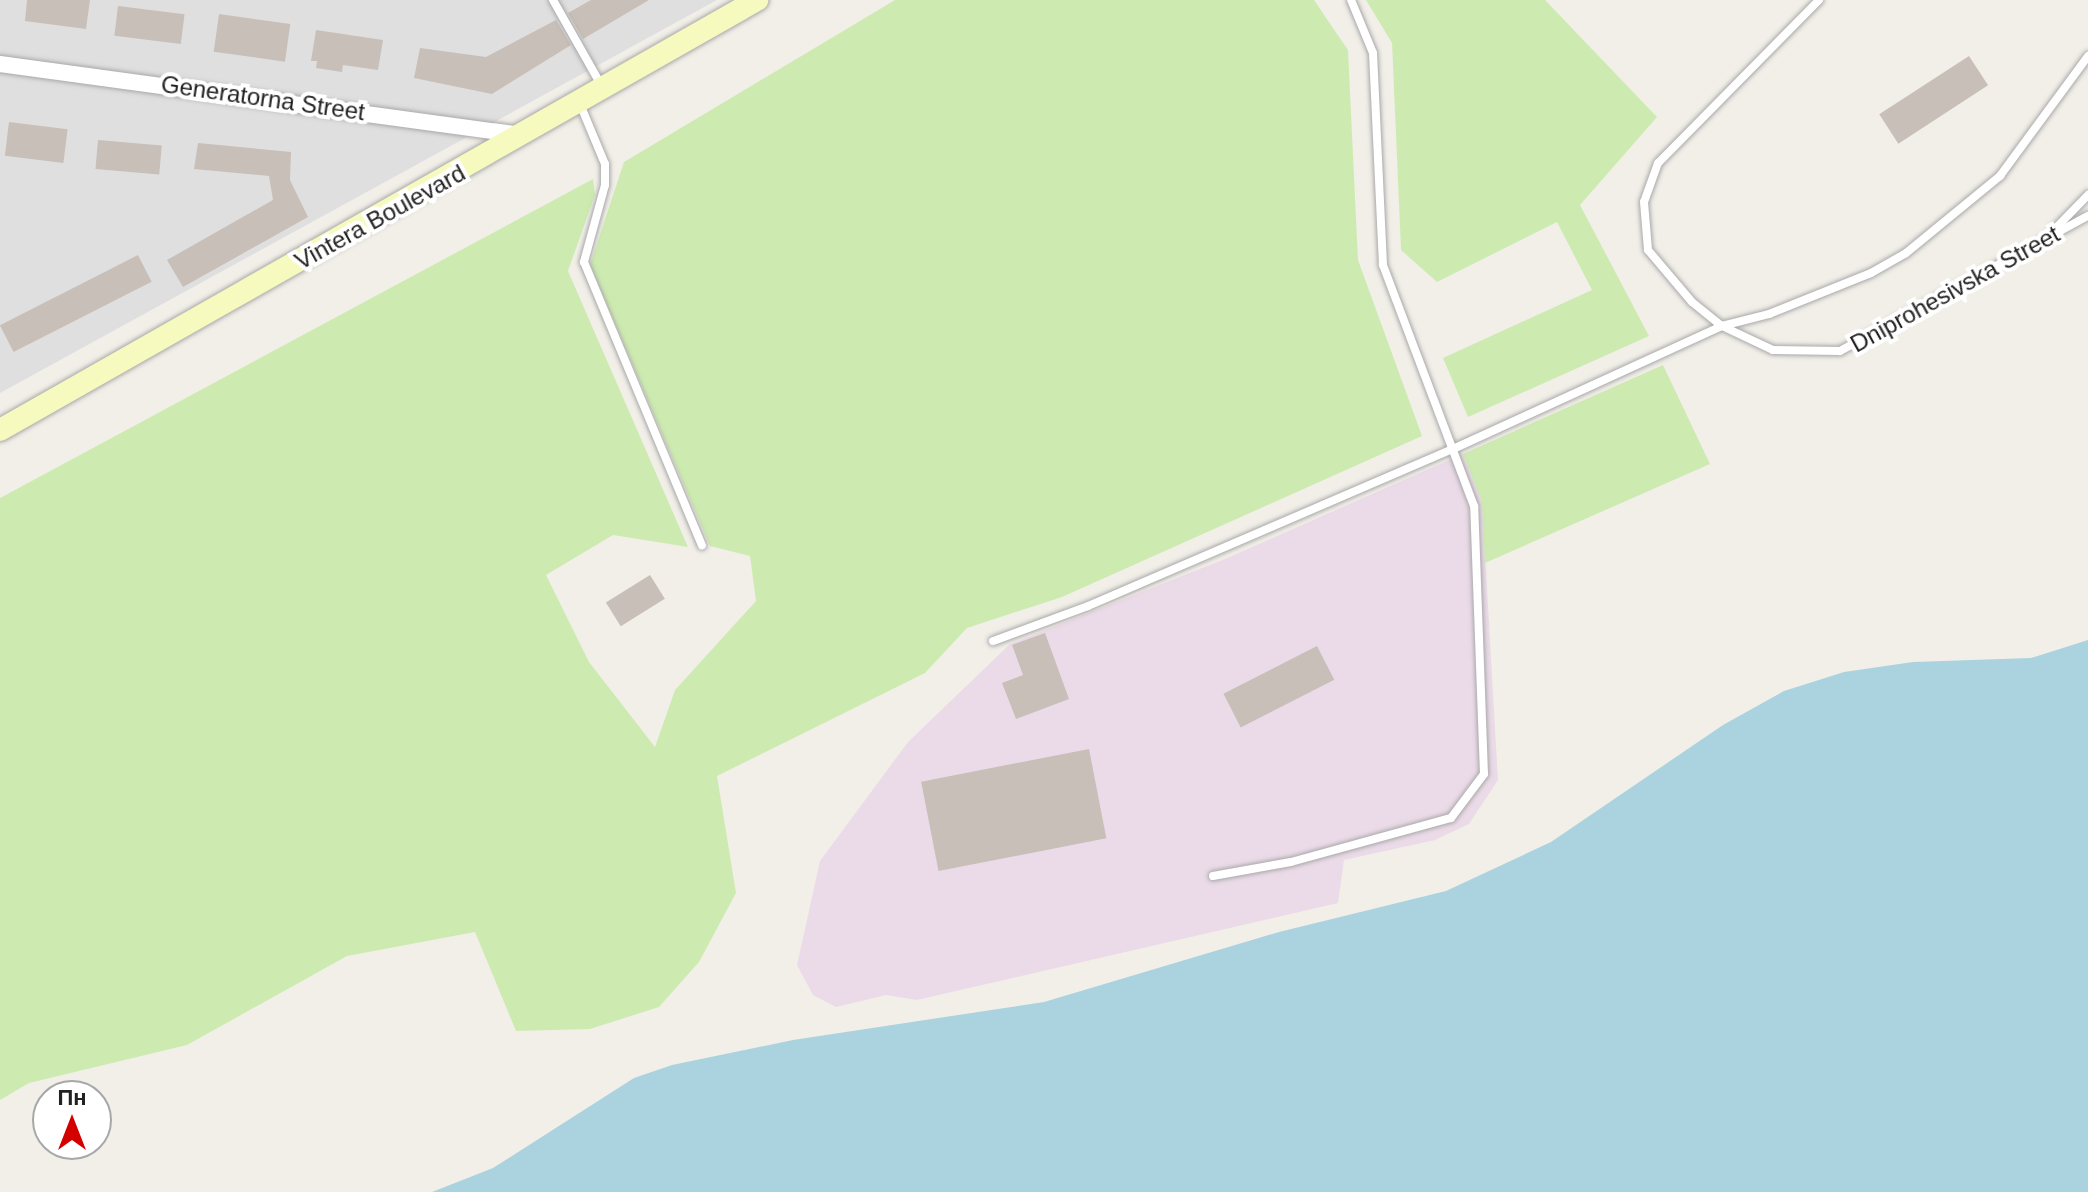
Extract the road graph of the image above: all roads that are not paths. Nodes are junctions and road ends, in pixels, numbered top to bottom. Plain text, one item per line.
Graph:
1 (757, 0) edge
2 (1351, 0) edge
3 (1819, 0) edge
4 (555, 1) edge
5 (733, 6) edge
6 (2088, 56) edge
7 (0, 64) edge
8 (603, 89) junction
9 (579, 103) junction
10 (526, 136) junction
11 (2088, 195) edge
12 (2088, 216) edge
13 (2046, 238) junction
14 (1722, 326) junction
15 (0, 430) edge
16 (1453, 449) junction
17 (702, 545) dead end
18 (993, 641) dead end
19 (1213, 876) dead end

1 - 5 street, Vintera Boulevard
2 - 16 lane
3 - 14 lane, Dniprohesivska Street
4 - 8 lane
5 - 8 street, Vintera Boulevard
6 - 14 lane
7 - 10 street, Generatorna Street
8 - 9 street, Vintera Boulevard
9 - 10 street, Vintera Boulevard
9 - 17 lane
10 - 15 street, Vintera Boulevard
11 - 13 lane
12 - 13 lane, Dniprohesivska Street
13 - 14 lane, Dniprohesivska Street
14 - 16 lane
16 - 18 lane
16 - 19 lane

